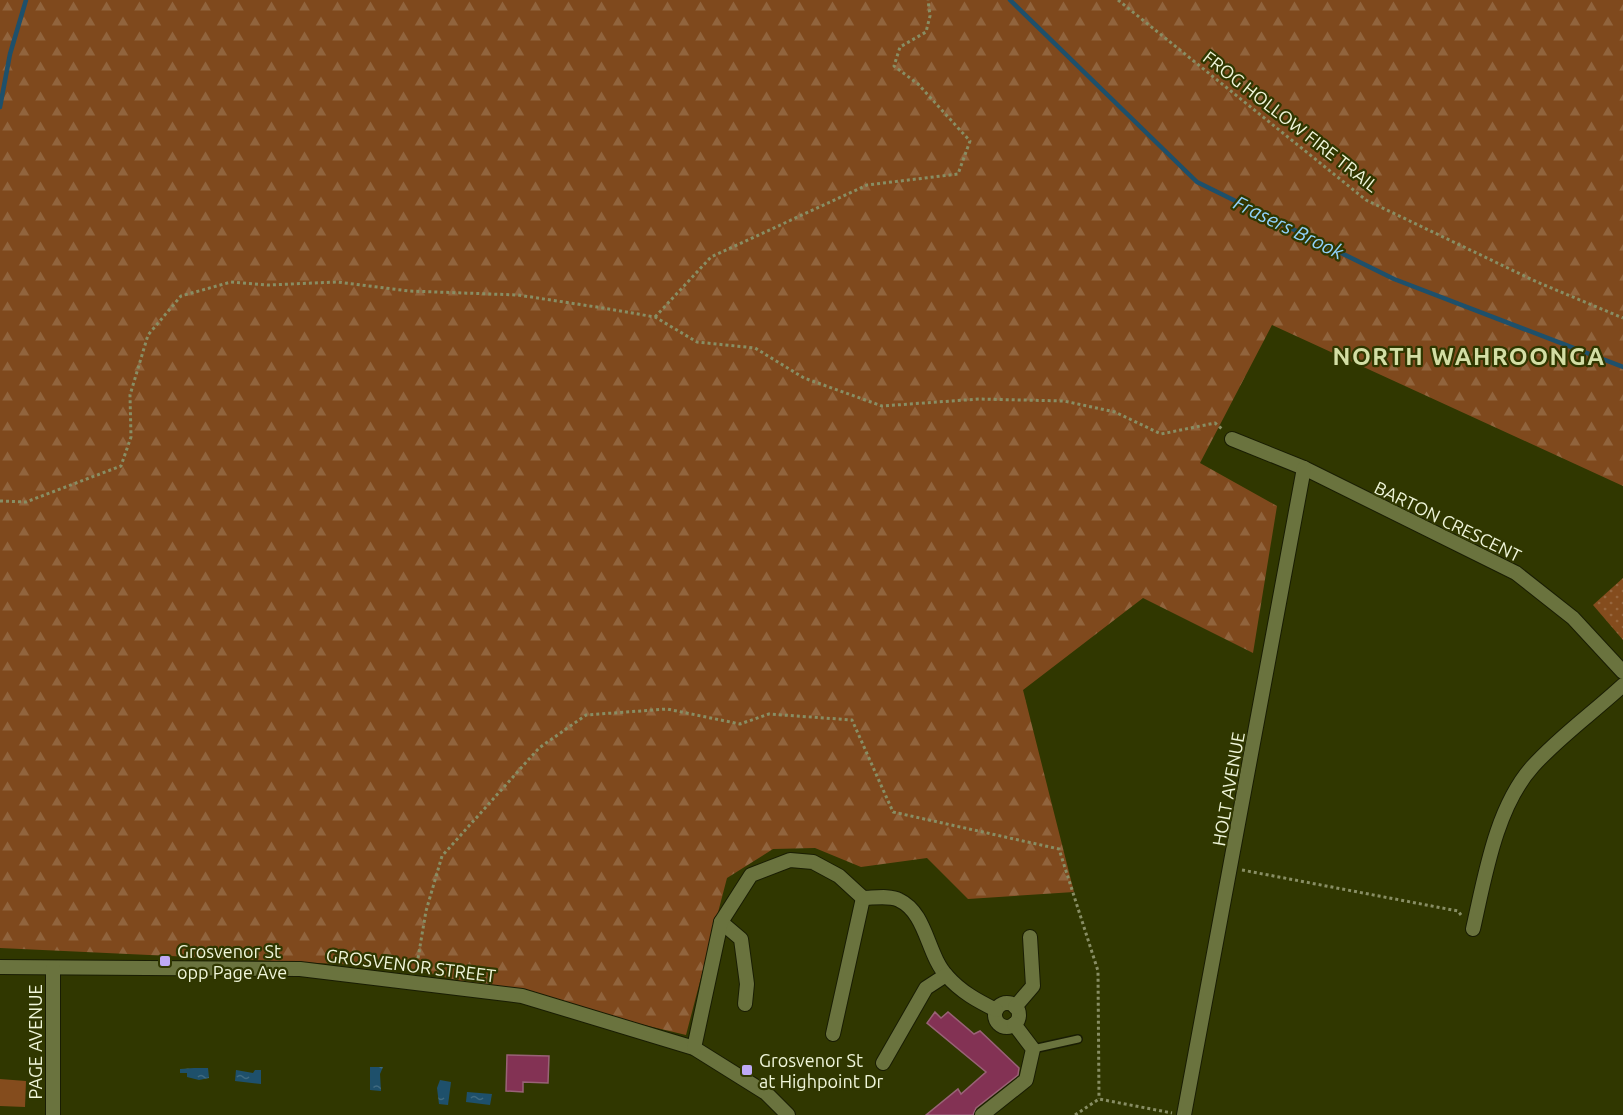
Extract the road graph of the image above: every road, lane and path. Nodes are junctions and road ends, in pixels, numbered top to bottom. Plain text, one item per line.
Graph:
1 (927, 0) edge
2 (1118, 0) edge
3 (655, 318) junction
4 (1623, 318) edge
5 (1232, 439) joint
6 (1304, 468) junction
7 (0, 501) edge
8 (1623, 672) edge
9 (1623, 685) edge
10 (1232, 868) junction
11 (862, 898) junction
12 (1458, 911) dead end
13 (721, 922) junction
14 (1473, 929) dead end
15 (1030, 937) dead end
16 (0, 967) edge
17 (53, 968) junction
18 (946, 975) junction
19 (414, 983) junction
20 (745, 1004) dead end
21 (1016, 1006) junction
22 (996, 1010) junction
23 (1014, 1024) junction
24 (833, 1034) dead end
25 (1078, 1040) dead end
26 (694, 1048) junction
27 (1033, 1049) junction
28 (883, 1063) dead end
29 (1099, 1099) junction
30 (53, 1115) edge
31 (788, 1115) edge
32 (982, 1115) edge
33 (1075, 1115) edge
34 (1183, 1115) edge

1 - 3 path
2 - 4 path, FROG HOLLOW FIRE TRAIL
3 - 5 path
3 - 7 path
5 - 6 street, BARTON CRESCENT
6 - 8 street, BARTON CRESCENT
6 - 10 street, HOLT AVENUE
9 - 14 street
10 - 12 path
10 - 34 street, HOLT AVENUE
11 - 13 street
11 - 18 street
11 - 24 street
13 - 20 street
13 - 26 street
15 - 21 street
16 - 17 street, GROSVENOR STREET
17 - 19 street, GROSVENOR STREET
17 - 30 street, PAGE AVENUE
18 - 22 street
18 - 28 street
19 - 26 street, GROSVENOR STREET
19 - 29 path
21 - 22 street
21 - 23 street
22 - 23 street
23 - 27 street
25 - 27 lane
26 - 31 street, GROSVENOR STREET
27 - 32 street
29 - 33 path
29 - 34 path

